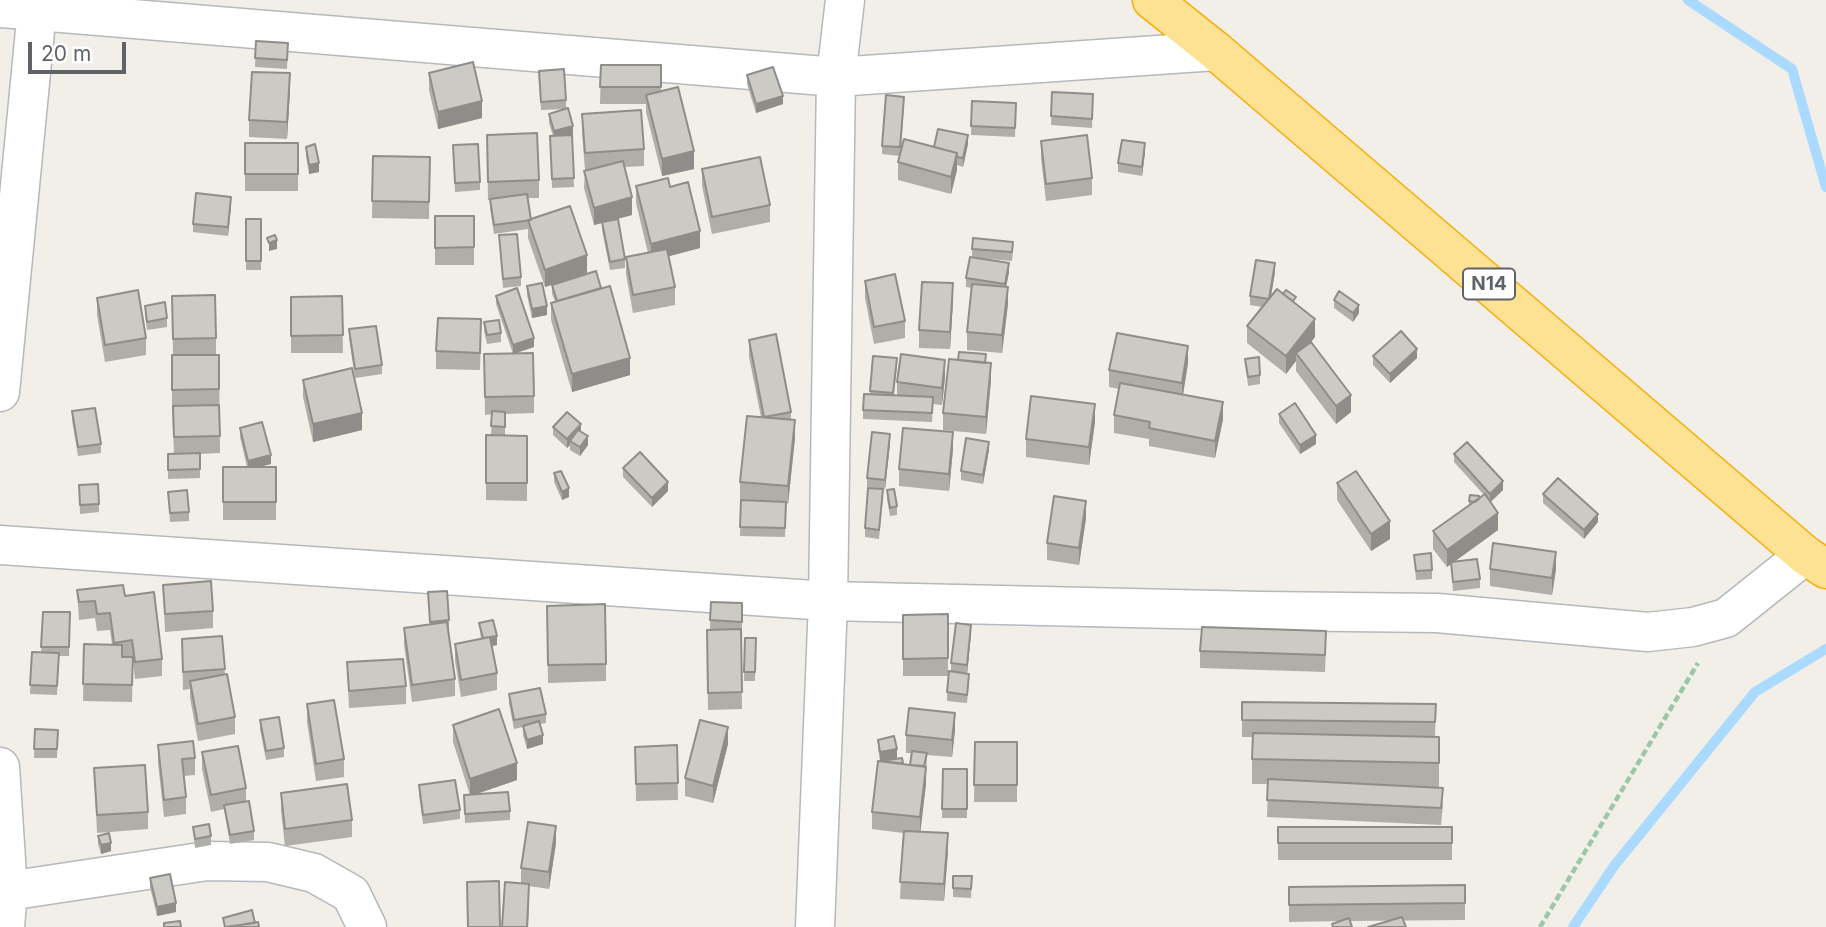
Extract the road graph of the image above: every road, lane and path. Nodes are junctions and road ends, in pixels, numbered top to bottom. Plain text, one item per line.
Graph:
1 (845, 0) edge
2 (1152, 0) edge
3 (38, 5) edge
4 (0, 8) edge
5 (1216, 51) junction
6 (836, 77) junction
7 (0, 392) edge
8 (0, 545) edge
9 (1819, 564) edge
10 (828, 601) junction
11 (1726, 618) junction
12 (0, 767) edge
13 (7, 909) edge
14 (367, 927) edge
15 (815, 927) edge
16 (1540, 927) edge

1 - 6 street
2 - 5 highway, N14
3 - 4 street
3 - 6 street
3 - 7 street
5 - 6 street
5 - 9 highway, N14
6 - 10 street
8 - 10 street
9 - 11 street
10 - 11 street
10 - 15 street
11 - 16 path
12 - 13 street
13 - 14 street

